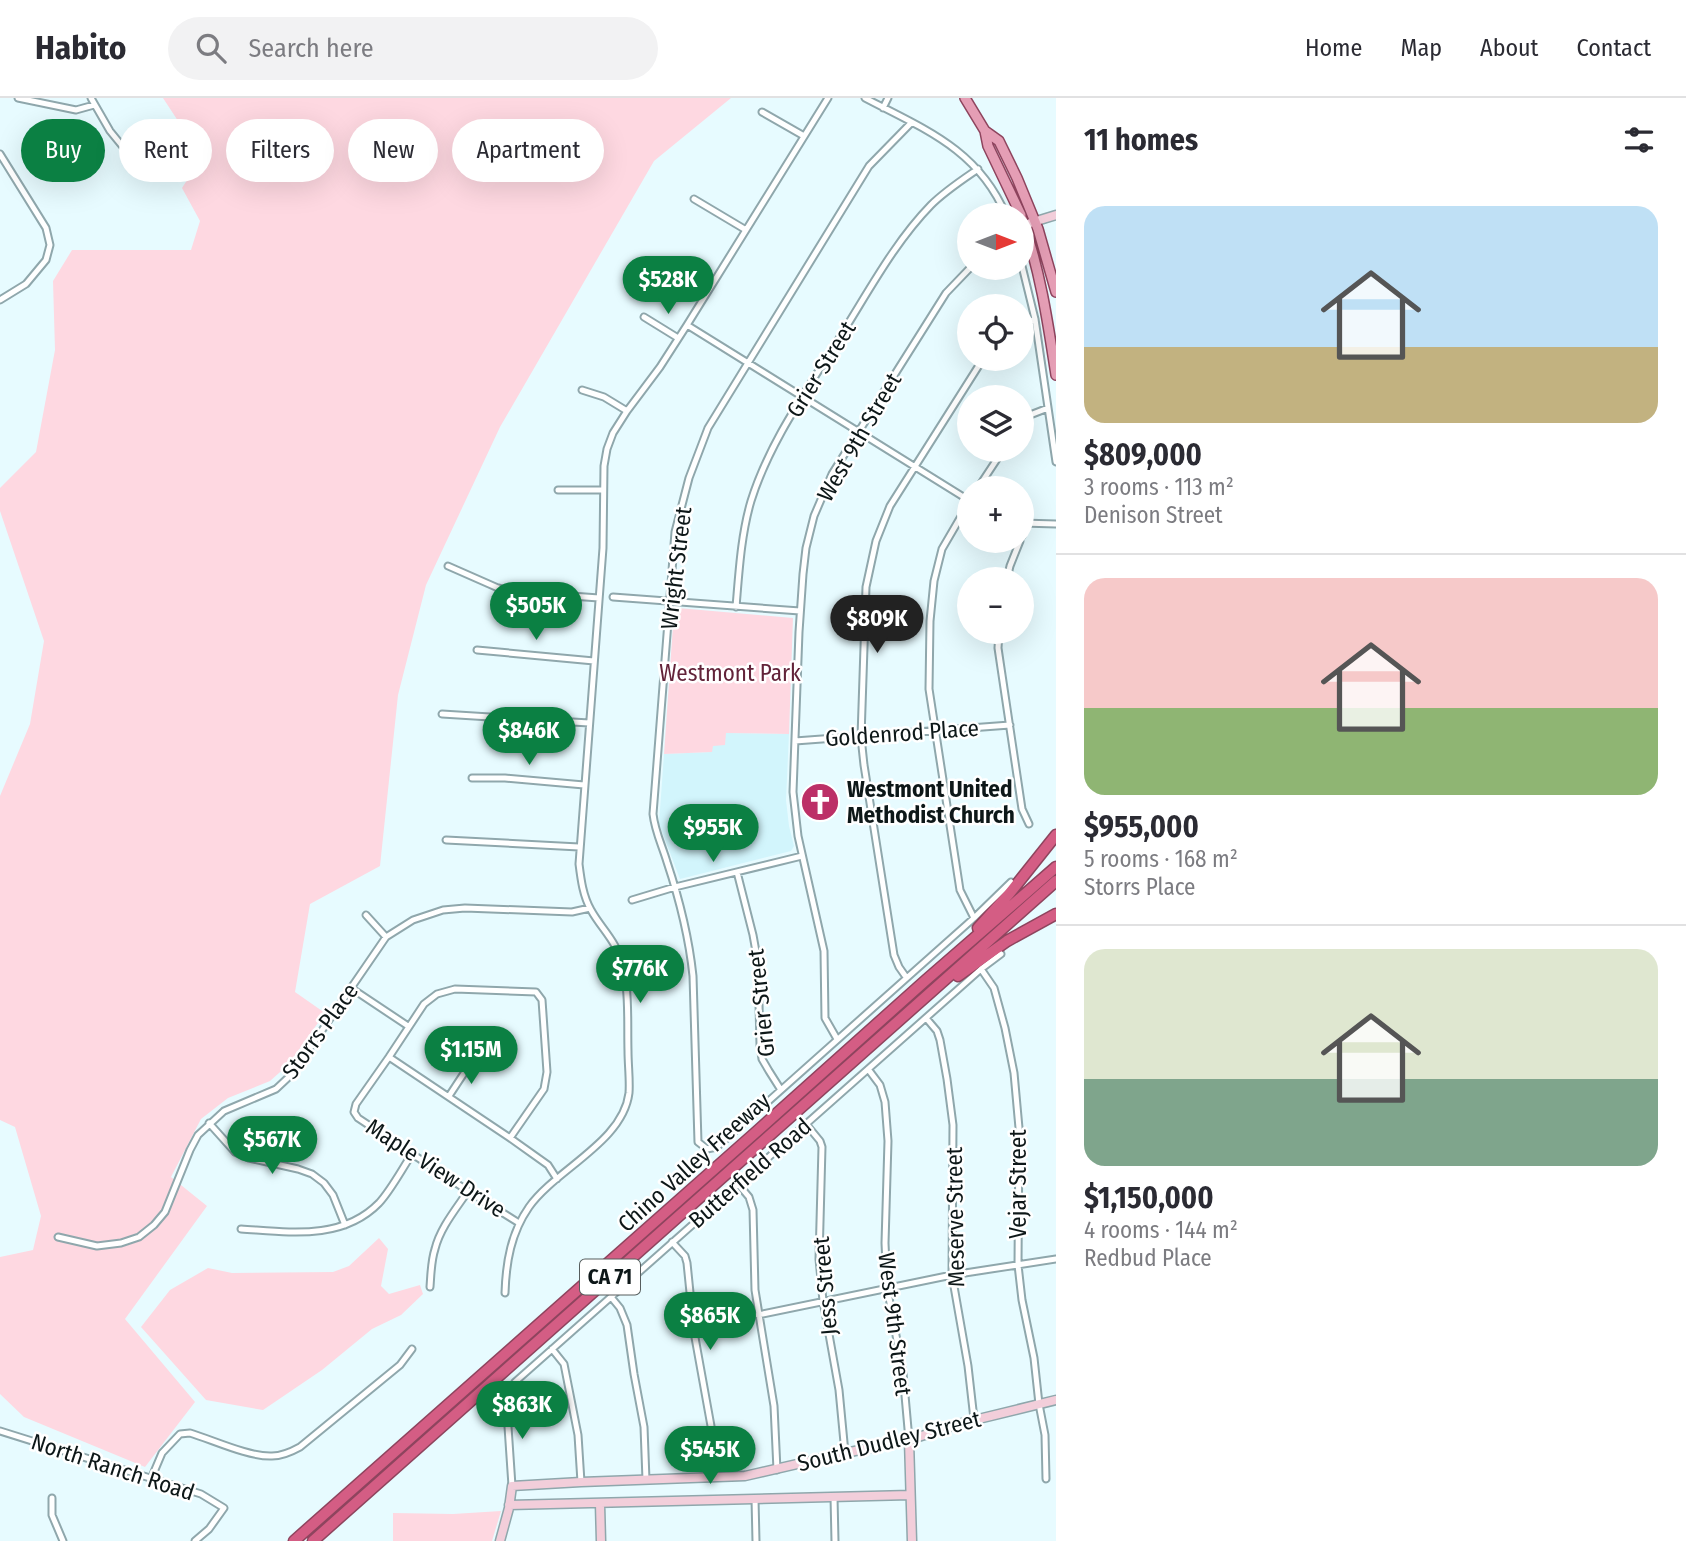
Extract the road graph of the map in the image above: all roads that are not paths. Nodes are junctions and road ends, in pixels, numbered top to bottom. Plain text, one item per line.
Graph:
1 (18, 98) edge
2 (92, 98) edge
3 (828, 98) edge
4 (865, 98) edge
5 (888, 98) edge
6 (965, 98) edge
7 (94, 105) junction
8 (883, 108) junction
9 (762, 111) dead end
10 (911, 123) junction
11 (985, 131) junction
12 (804, 136) junction
13 (119, 142) edge
14 (0, 154) edge
15 (978, 169) junction
16 (694, 199) dead end
17 (1000, 203) edge
18 (1014, 203) edge
19 (1056, 215) edge
20 (1035, 221) junction
21 (746, 230) junction
22 (677, 262) dead end
23 (1034, 266) edge
24 (958, 280) edge
25 (1025, 280) edge
26 (712, 284) junction
27 (1056, 292) edge
28 (0, 300) edge
29 (644, 317) dead end
30 (1035, 319) joint
31 (687, 325) junction
32 (678, 338) junction
33 (1053, 342) edge
34 (747, 363) junction
35 (975, 371) edge
36 (1056, 375) edge
37 (583, 390) dead end
38 (803, 397) junction
39 (1048, 408) junction
40 (627, 411) junction
41 (1034, 413) edge
42 (859, 432) junction
43 (1056, 462) edge
44 (915, 467) junction
45 (558, 489) dead end
46 (603, 490) junction
47 (957, 493) edge
48 (957, 524) edge
49 (1034, 524) edge
50 (1056, 524) edge
51 (448, 566) dead end
52 (613, 597) dead end
53 (599, 598) junction
54 (669, 601) junction
55 (736, 607) junction
56 (800, 611) junction
57 (998, 644) edge
58 (477, 650) dead end
59 (594, 661) junction
60 (442, 714) dead end
61 (589, 723) junction
62 (1010, 725) junction
63 (935, 730) junction
64 (862, 737) junction
65 (795, 741) junction
66 (472, 778) dead end
67 (584, 785) junction
68 (1028, 824) dead end
69 (1056, 835) edge
70 (446, 840) dead end
71 (579, 847) junction
72 (802, 856) junction
73 (1056, 867) edge
74 (737, 872) junction
75 (1056, 881) edge
76 (1011, 882) dead end
77 (675, 887) junction
78 (632, 900) dead end
79 (590, 908) junction
80 (1056, 914) edge
81 (366, 915) dead end
82 (974, 918) junction
83 (386, 937) junction
84 (1000, 954) dead end
85 (981, 969) junction
86 (906, 977) junction
87 (926, 981) junction
88 (351, 988) junction
89 (906, 1014) junction
90 (926, 1018) junction
91 (408, 1026) junction
92 (837, 1039) junction
93 (389, 1057) junction
94 (472, 1061) dead end
95 (867, 1069) junction
96 (781, 1090) junction
97 (449, 1096) junction
98 (209, 1123) junction
99 (806, 1124) junction
100 (510, 1138) junction
101 (711, 1149) joint
102 (412, 1154) junction
103 (557, 1179) junction
104 (738, 1184) junction
105 (468, 1191) junction
106 (519, 1223) junction
107 (345, 1225) junction
108 (241, 1229) dead end
109 (58, 1237) dead end
110 (672, 1242) junction
111 (1056, 1259) edge
112 (1018, 1265) junction
113 (952, 1275) junction
114 (430, 1287) dead end
115 (887, 1287) junction
116 (505, 1293) dead end
117 (611, 1297) junction
118 (823, 1301) junction
119 (758, 1315) junction
120 (412, 1349) dead end
121 (552, 1349) junction
122 (1056, 1400) edge
123 (1039, 1404) junction
124 (974, 1419) junction
125 (0, 1431) edge
126 (909, 1440) junction
127 (845, 1453) junction
128 (777, 1469) junction
129 (710, 1478) junction
130 (151, 1479) junction
131 (1046, 1479) dead end
132 (646, 1480) junction
133 (581, 1482) junction
134 (512, 1486) junction
135 (910, 1495) junction
136 (834, 1497) junction
137 (52, 1498) dead end
138 (755, 1499) junction
139 (600, 1503) junction
140 (509, 1504) junction
141 (62, 1541) edge
142 (195, 1541) edge
143 (294, 1541) edge
144 (313, 1541) edge
145 (500, 1541) edge
146 (601, 1541) edge
147 (756, 1541) edge
148 (835, 1541) edge
149 (912, 1541) edge

1 - 7 street
2 - 7 street
3 - 12 street
4 - 8 street
5 - 8 street
6 - 11 main road
7 - 13 street
8 - 10 street
9 - 12 street
10 - 15 street
10 - 34 street, Wright Street
11 - 18 main road
11 - 20 main road
12 - 21 street
14 - 28 street
15 - 17 street
15 - 38 street, Grier Street
16 - 21 street
19 - 20 street
20 - 27 main road
21 - 26 street
22 - 26 street
23 - 33 main road
24 - 42 street, West 9th Street
25 - 30 street
26 - 31 street
29 - 32 street
30 - 39 street
31 - 32 street
31 - 34 street
32 - 40 street
33 - 36 main road
34 - 38 street
34 - 54 street, Wright Street
35 - 44 street
37 - 40 street
38 - 42 street
38 - 55 street, Grier Street
39 - 41 street
39 - 43 street
40 - 46 street
42 - 44 street
42 - 56 street, West 9th Street
44 - 47 street
44 - 64 street
45 - 46 street
46 - 53 street
48 - 63 street
49 - 50 street
51 - 53 street
52 - 54 street
53 - 59 street
54 - 55 street
54 - 77 street, Wright Street
55 - 56 street
56 - 65 street, West 9th Street
57 - 62 street
58 - 59 street
59 - 61 street
60 - 61 street
61 - 67 street
62 - 63 street, Goldenrod Place
62 - 68 street
63 - 64 street, Goldenrod Place
63 - 82 street
64 - 65 street, Goldenrod Place
64 - 86 street
65 - 72 street, West 9th Street
66 - 67 street
67 - 71 street
69 - 87 highway
70 - 71 street
71 - 79 street
72 - 74 street
72 - 92 street, West 9th Street
73 - 87 highway, Chino Valley Freeway / CA 71
74 - 77 street
74 - 96 street, Grier Street
75 - 89 highway, Chino Valley Freeway / CA 71
76 - 82 street, Butterfield Road
77 - 78 street
77 - 101 street, Wright Street
79 - 83 street, Storrs Place
79 - 103 street
80 - 89 highway
81 - 83 street
82 - 86 street, Butterfield Road
83 - 88 street, Storrs Place
84 - 85 street, Butterfield Road
85 - 90 street, Butterfield Road
85 - 112 street, Vejar Street
86 - 92 street, Butterfield Road
87 - 143 highway, Chino Valley Freeway / CA 71
88 - 91 street
88 - 98 street, Storrs Place
89 - 144 highway, Chino Valley Freeway / CA 71
90 - 95 street, Butterfield Road
90 - 113 street, Meserve Street
91 - 93 street
91 - 100 street
92 - 96 street, Butterfield Road
93 - 97 street
93 - 102 street, Maple View Drive
94 - 97 street
95 - 99 street, Butterfield Road
95 - 115 street, West 9th Street
96 - 101 street, Butterfield Road
97 - 100 street
98 - 107 street
98 - 109 street, Storrs Place
99 - 104 street, Butterfield Road
99 - 118 street, Jess Street
100 - 103 street
102 - 105 street, Maple View Drive
102 - 107 street
103 - 106 street
104 - 110 street, Butterfield Road
104 - 119 street
105 - 106 street, Maple View Drive
105 - 114 street
106 - 116 street
107 - 108 street
110 - 117 street, Butterfield Road
110 - 129 street
111 - 112 street
112 - 113 street
112 - 123 street, Vejar Street
113 - 115 street
113 - 124 street, Meserve Street
115 - 118 street
115 - 126 street, West 9th Street
117 - 121 street, Butterfield Road
117 - 132 street
118 - 119 street
118 - 127 street, Jess Street
119 - 128 street
120 - 130 street
121 - 133 street
121 - 134 street, Butterfield Road
122 - 123 street, South Dudley Street
123 - 124 street, South Dudley Street
123 - 131 street, Vejar Street
124 - 126 street, South Dudley Street
125 - 130 street, North Ranch Road
126 - 127 street, South Dudley Street
126 - 135 street, West 9th Street
127 - 128 street, South Dudley Street
128 - 129 street, South Dudley Street
129 - 132 street, South Dudley Street
130 - 142 street, North Ranch Road
132 - 133 street, South Dudley Street
133 - 134 street, South Dudley Street
134 - 140 street
135 - 136 street
135 - 149 street, West 9th Street
136 - 138 street
136 - 148 street
137 - 141 street
138 - 139 street
138 - 147 street
139 - 140 street
139 - 146 street
140 - 145 street

